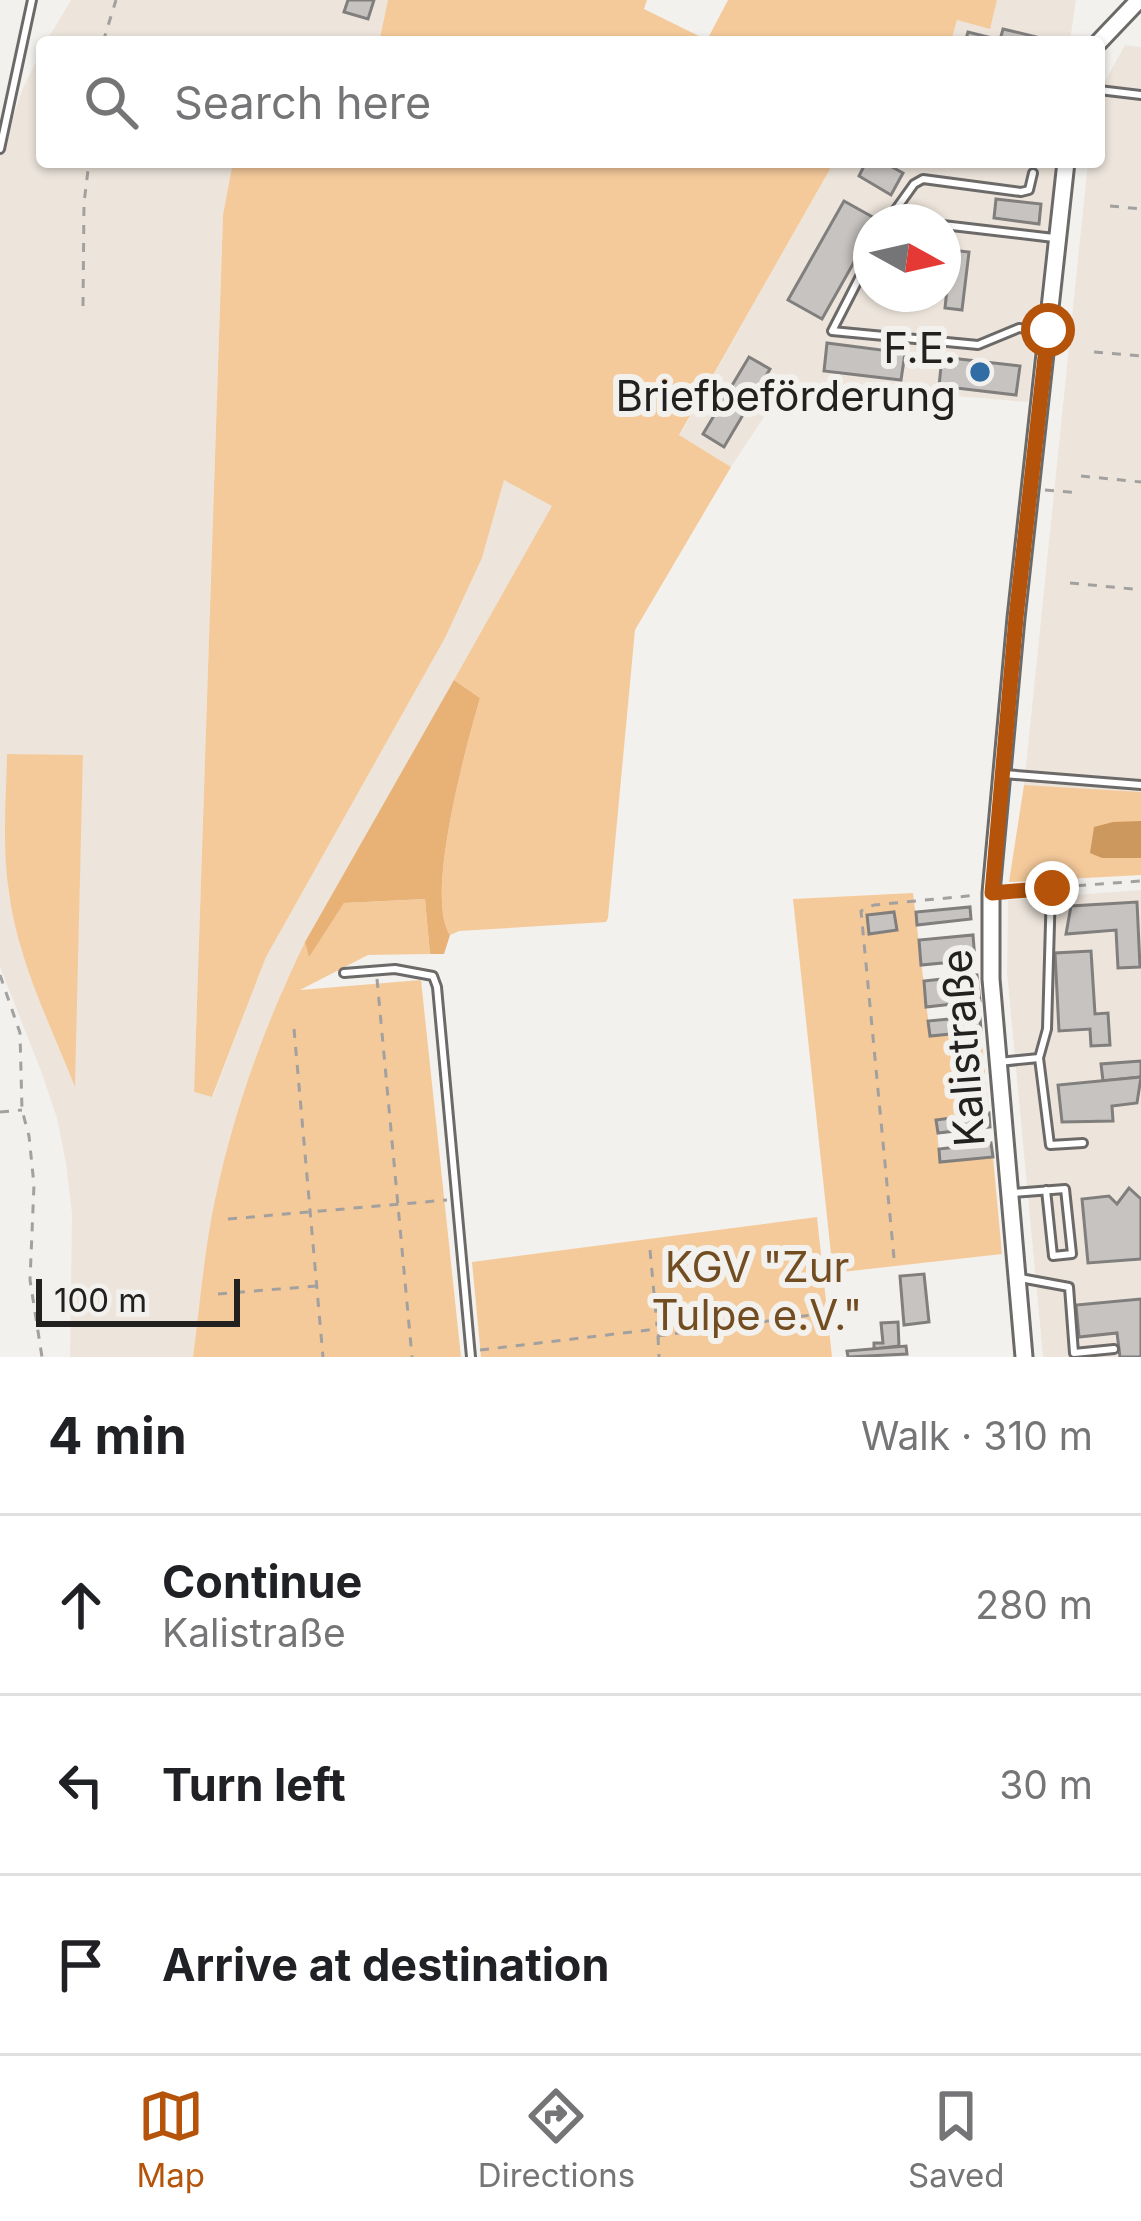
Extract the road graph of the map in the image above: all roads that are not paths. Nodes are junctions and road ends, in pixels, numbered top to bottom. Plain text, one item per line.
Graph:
1 (32, 0) edge
2 (1139, 0) edge
3 (1105, 36) edge
4 (1105, 91) edge
5 (1141, 95) edge
6 (0, 149) edge
7 (1065, 168) edge
8 (1033, 173) dead end
9 (900, 204) edge
10 (961, 227) edge
11 (1058, 239) junction
12 (853, 291) edge
13 (1048, 330) junction
14 (1004, 774) junction
15 (1141, 785) edge
16 (992, 893) junction
17 (344, 973) dead end
18 (1039, 1058) junction
19 (997, 1063) junction
20 (1083, 1143) dead end
21 (1046, 1190) junction
22 (1009, 1194) junction
23 (1017, 1277) junction
24 (1114, 1349) dead end
25 (471, 1357) edge
26 (1024, 1357) edge

1 - 6 lane
2 - 3 street
4 - 5 lane
7 - 11 street, Kalistraße
8 - 9 lane
10 - 11 lane
11 - 13 street, Kalistraße
12 - 13 lane
13 - 14 street, Kalistraße
14 - 15 lane
14 - 16 street, Kalistraße
16 - 18 lane
16 - 19 street, Kalistraße
17 - 25 lane
18 - 19 lane
18 - 20 lane
19 - 22 street, Kalistraße
21 - 21 lane
21 - 22 lane
22 - 23 street, Kalistraße
23 - 24 lane
23 - 26 street, Kalistraße

